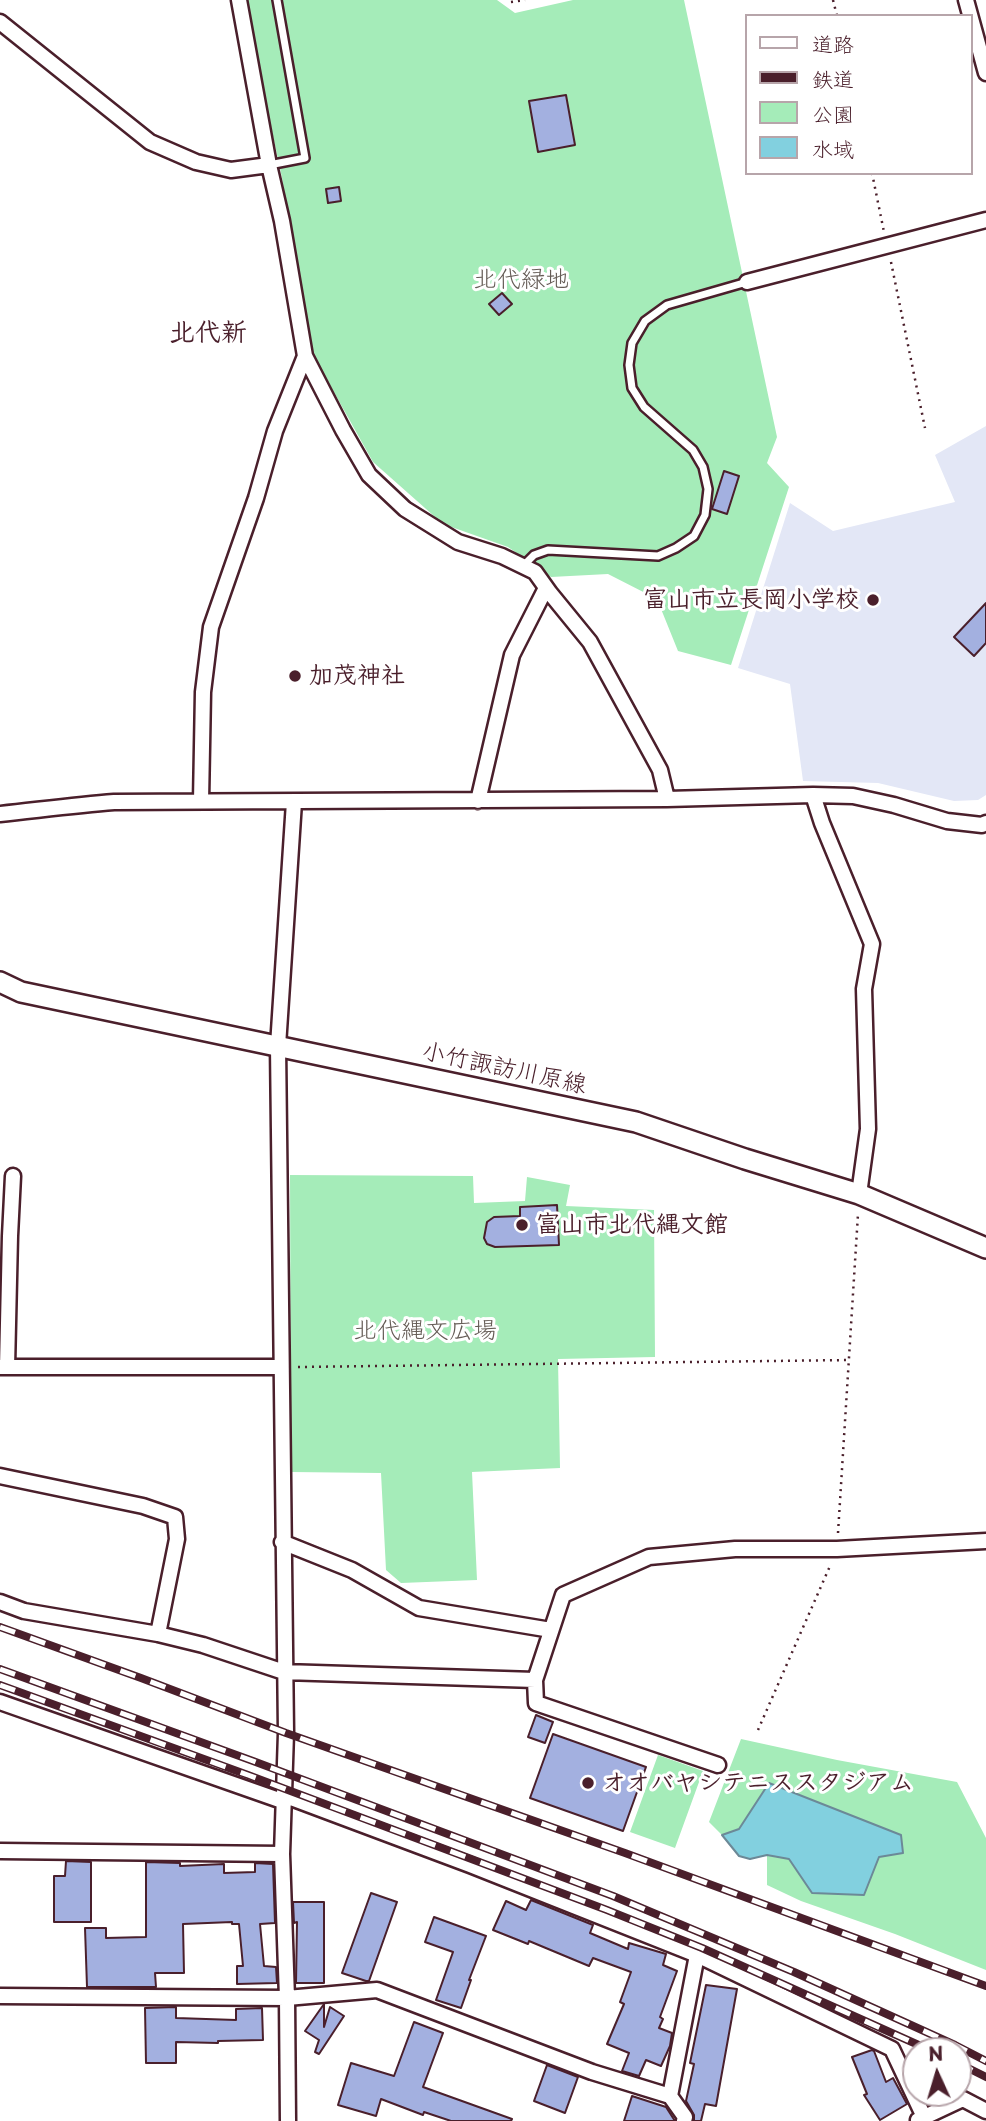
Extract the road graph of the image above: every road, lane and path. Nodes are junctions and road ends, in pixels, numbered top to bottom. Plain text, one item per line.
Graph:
1 (239, 0) edge
2 (277, 0) edge
3 (524, 0) edge
4 (511, 2) dead end
5 (0, 22) edge
6 (972, 22) edge
7 (986, 73) edge
8 (269, 164) junction
9 (872, 175) edge
10 (986, 220) edge
11 (887, 245) junction
12 (747, 282) joint
13 (305, 356) junction
14 (925, 428) dead end
15 (523, 566) junction
16 (546, 587) junction
17 (813, 795) junction
18 (667, 799) junction
19 (201, 801) junction
20 (478, 801) junction
21 (294, 802) junction
22 (0, 814) edge
23 (986, 824) edge
24 (0, 982) edge
25 (278, 1046) junction
26 (13, 1175) dead end
27 (859, 1194) junction
28 (5, 1236) edge
29 (986, 1248) edge
30 (850, 1360) junction
31 (4, 1367) edge
32 (280, 1367) junction
33 (0, 1476) edge
34 (986, 1541) edge
35 (282, 1542) junction
36 (837, 1549) junction
37 (0, 1602) edge
38 (551, 1630) junction
39 (158, 1634) junction
40 (284, 1671) junction
41 (535, 1680) junction
42 (0, 1702) edge
43 (758, 1731) dead end
44 (718, 1765) dead end
45 (283, 1798) junction
46 (0, 1851) edge
47 (282, 1854) junction
48 (697, 1955) junction
49 (0, 1996) edge
50 (287, 1998) junction
51 (670, 2096) junction
52 (986, 2111) edge
53 (921, 2119) edge
54 (292, 2120) edge
55 (684, 2121) edge

1 - 8 street
2 - 8 lane
3 - 4 path
5 - 8 street
6 - 7 street
8 - 13 street
9 - 11 path
10 - 11 street
11 - 12 street
11 - 14 path
12 - 15 lane
13 - 15 street
13 - 19 street
15 - 16 street
16 - 18 street
16 - 20 street
17 - 18 street
17 - 23 street
17 - 27 street
18 - 20 street
19 - 21 street
19 - 22 street
20 - 21 street
21 - 25 street
24 - 25 main road, 小竹諏訪川原線
25 - 27 main road, 小竹諏訪川原線
25 - 32 street
26 - 28 street
27 - 29 main road, 小竹諏訪川原線
27 - 30 path
28 - 31 street
30 - 32 path
30 - 36 path
31 - 32 street
32 - 35 street
33 - 39 street
34 - 36 street
35 - 38 street
35 - 40 street
36 - 38 street
36 - 43 path
37 - 39 street
38 - 41 street
39 - 40 street
40 - 41 street
40 - 45 street
41 - 44 street
42 - 45 street
45 - 47 street
45 - 48 street
46 - 47 street
47 - 50 street
48 - 51 street
48 - 53 street
49 - 50 street
50 - 51 street
50 - 54 street
51 - 55 street
52 - 53 street

